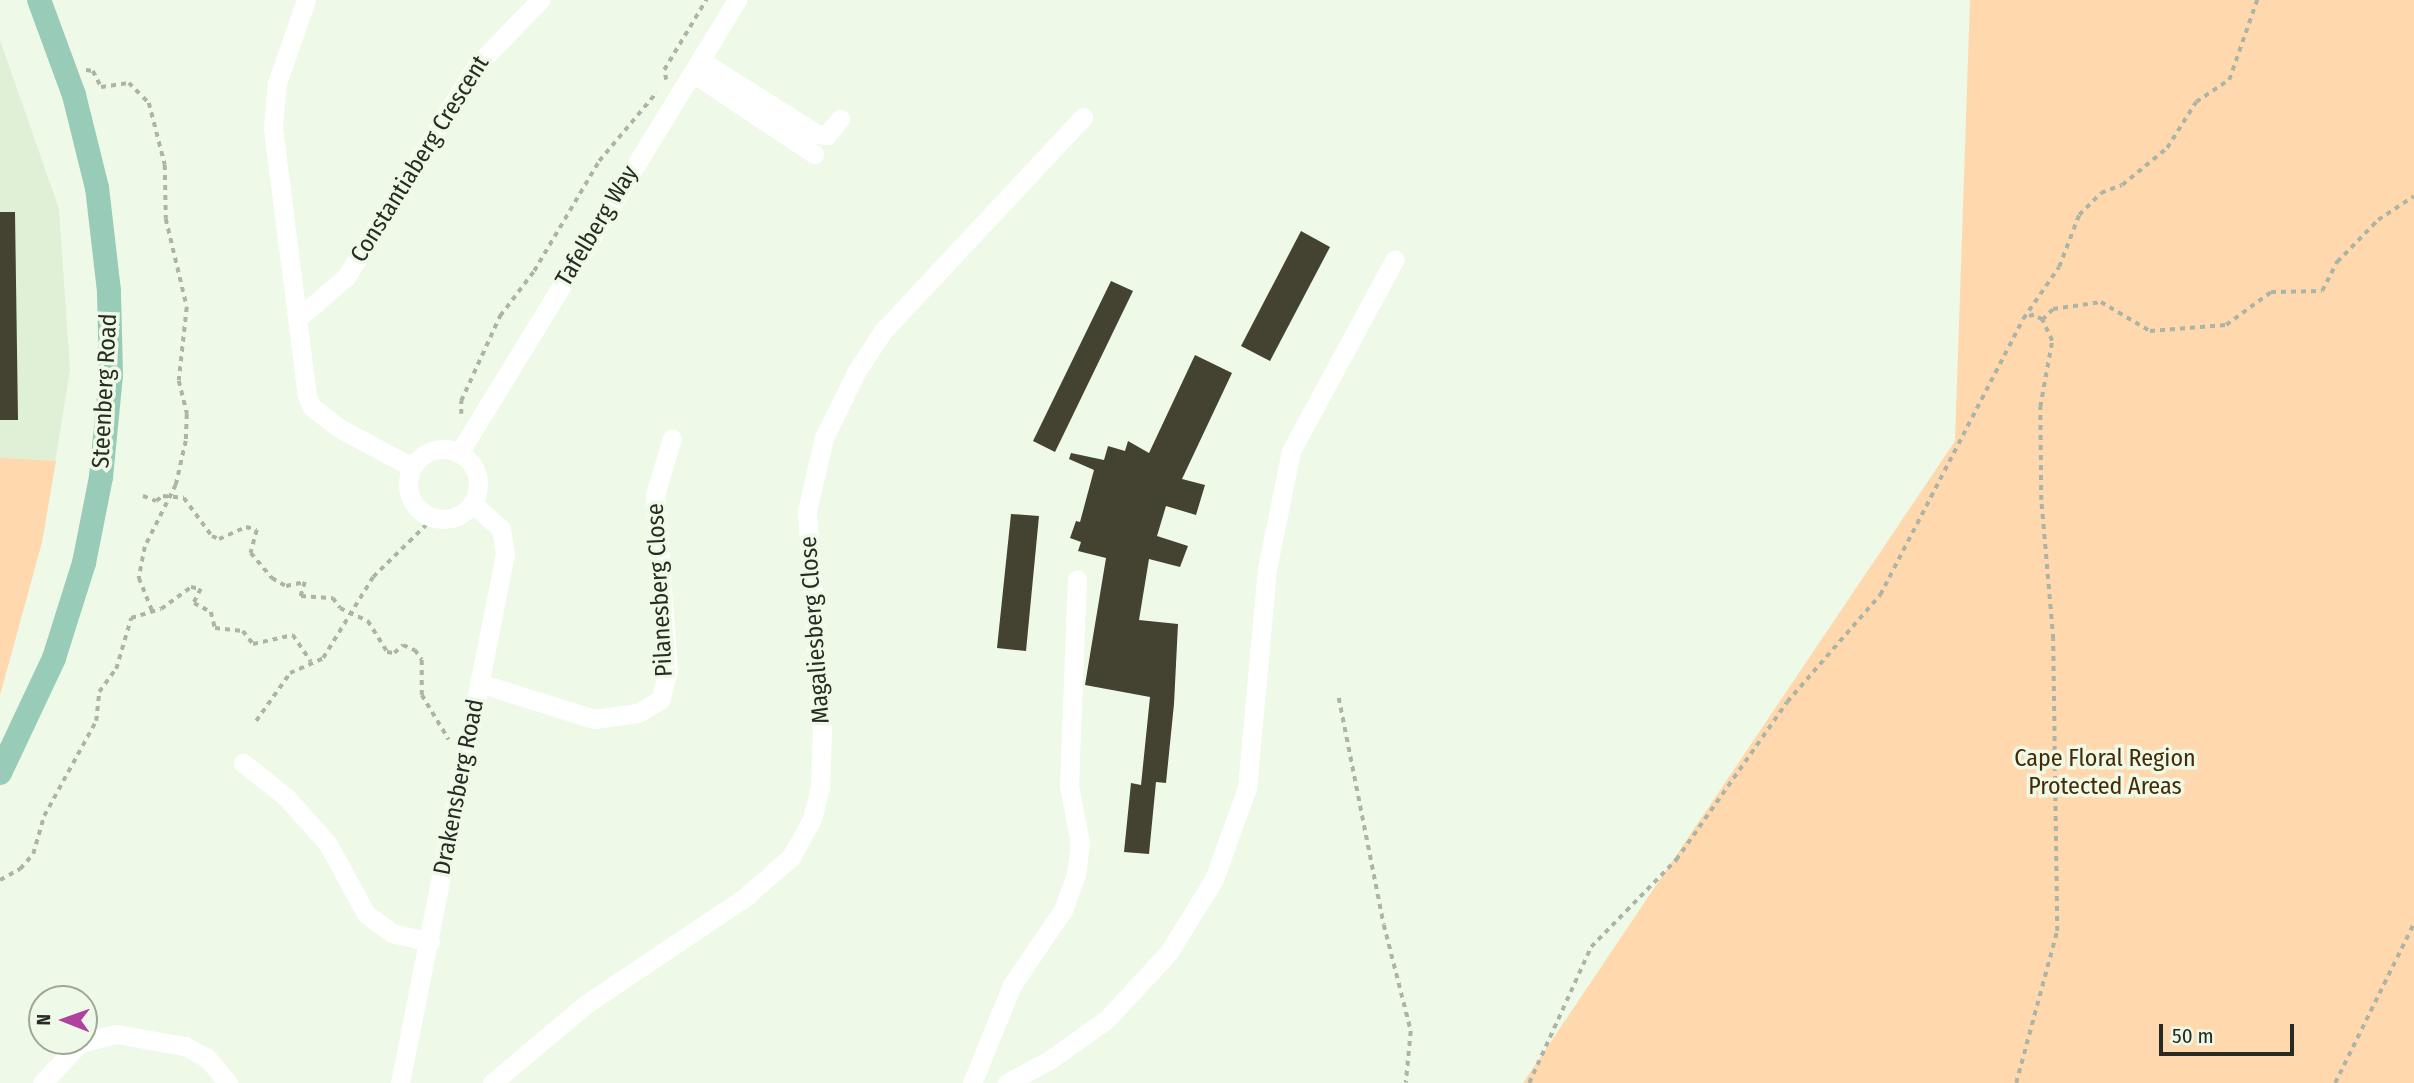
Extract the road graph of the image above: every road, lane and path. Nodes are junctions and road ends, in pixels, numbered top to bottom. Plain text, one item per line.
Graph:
1 (39, 0) edge
2 (306, 0) edge
3 (540, 0) edge
4 (706, 0) edge
5 (737, 0) edge
6 (2257, 0) edge
7 (696, 67) junction
8 (84, 69) dead end
9 (1083, 117) dead end
10 (840, 119) dead end
11 (814, 154) dead end
12 (2414, 197) edge
13 (1395, 258) dead end
14 (298, 318) junction
15 (2023, 319) junction
16 (2042, 320) junction
17 (470, 435) junction
18 (672, 438) dead end
19 (459, 453) junction
20 (412, 467) junction
21 (143, 496) dead end
22 (171, 497) junction
23 (472, 503) junction
24 (433, 518) junction
25 (1077, 579) dead end
26 (152, 610) junction
27 (352, 610) junction
28 (311, 662) junction
29 (479, 683) junction
30 (1339, 698) dead end
31 (256, 721) dead end
32 (456, 750) dead end
33 (243, 763) dead end
34 (0, 773) edge
35 (0, 880) edge
36 (2414, 923) edge
37 (430, 943) junction
38 (42, 1083) edge
39 (228, 1083) edge
40 (400, 1083) edge
41 (492, 1083) edge
42 (972, 1083) edge
43 (1007, 1083) edge
44 (1406, 1083) edge
45 (1529, 1083) edge
46 (2016, 1083) edge
47 (2335, 1083) edge

1 - 34 main road, Steenberg Road
2 - 14 street
3 - 14 street, Constantiaberg Crescent
4 - 17 path
5 - 7 street, Tafelberg Way
6 - 15 path
7 - 10 street
7 - 11 street
7 - 17 street, Tafelberg Way
8 - 22 path
9 - 41 street, Magaliesberg Close
12 - 16 path
13 - 43 street
14 - 20 street
15 - 16 path
15 - 45 path
16 - 46 path
17 - 19 street, Tafelberg Way
18 - 29 street, Pilanesberg Close
19 - 20 street
19 - 23 street
20 - 24 street
21 - 22 path
22 - 26 path
22 - 27 path
23 - 24 street
23 - 29 street, Drakensberg Road
24 - 27 path
25 - 42 street
26 - 28 path
26 - 35 path
27 - 28 path
27 - 32 path
28 - 31 path
29 - 37 street, Drakensberg Road
30 - 44 path
33 - 37 street
36 - 47 path
37 - 40 street, Drakensberg Road
38 - 39 street

